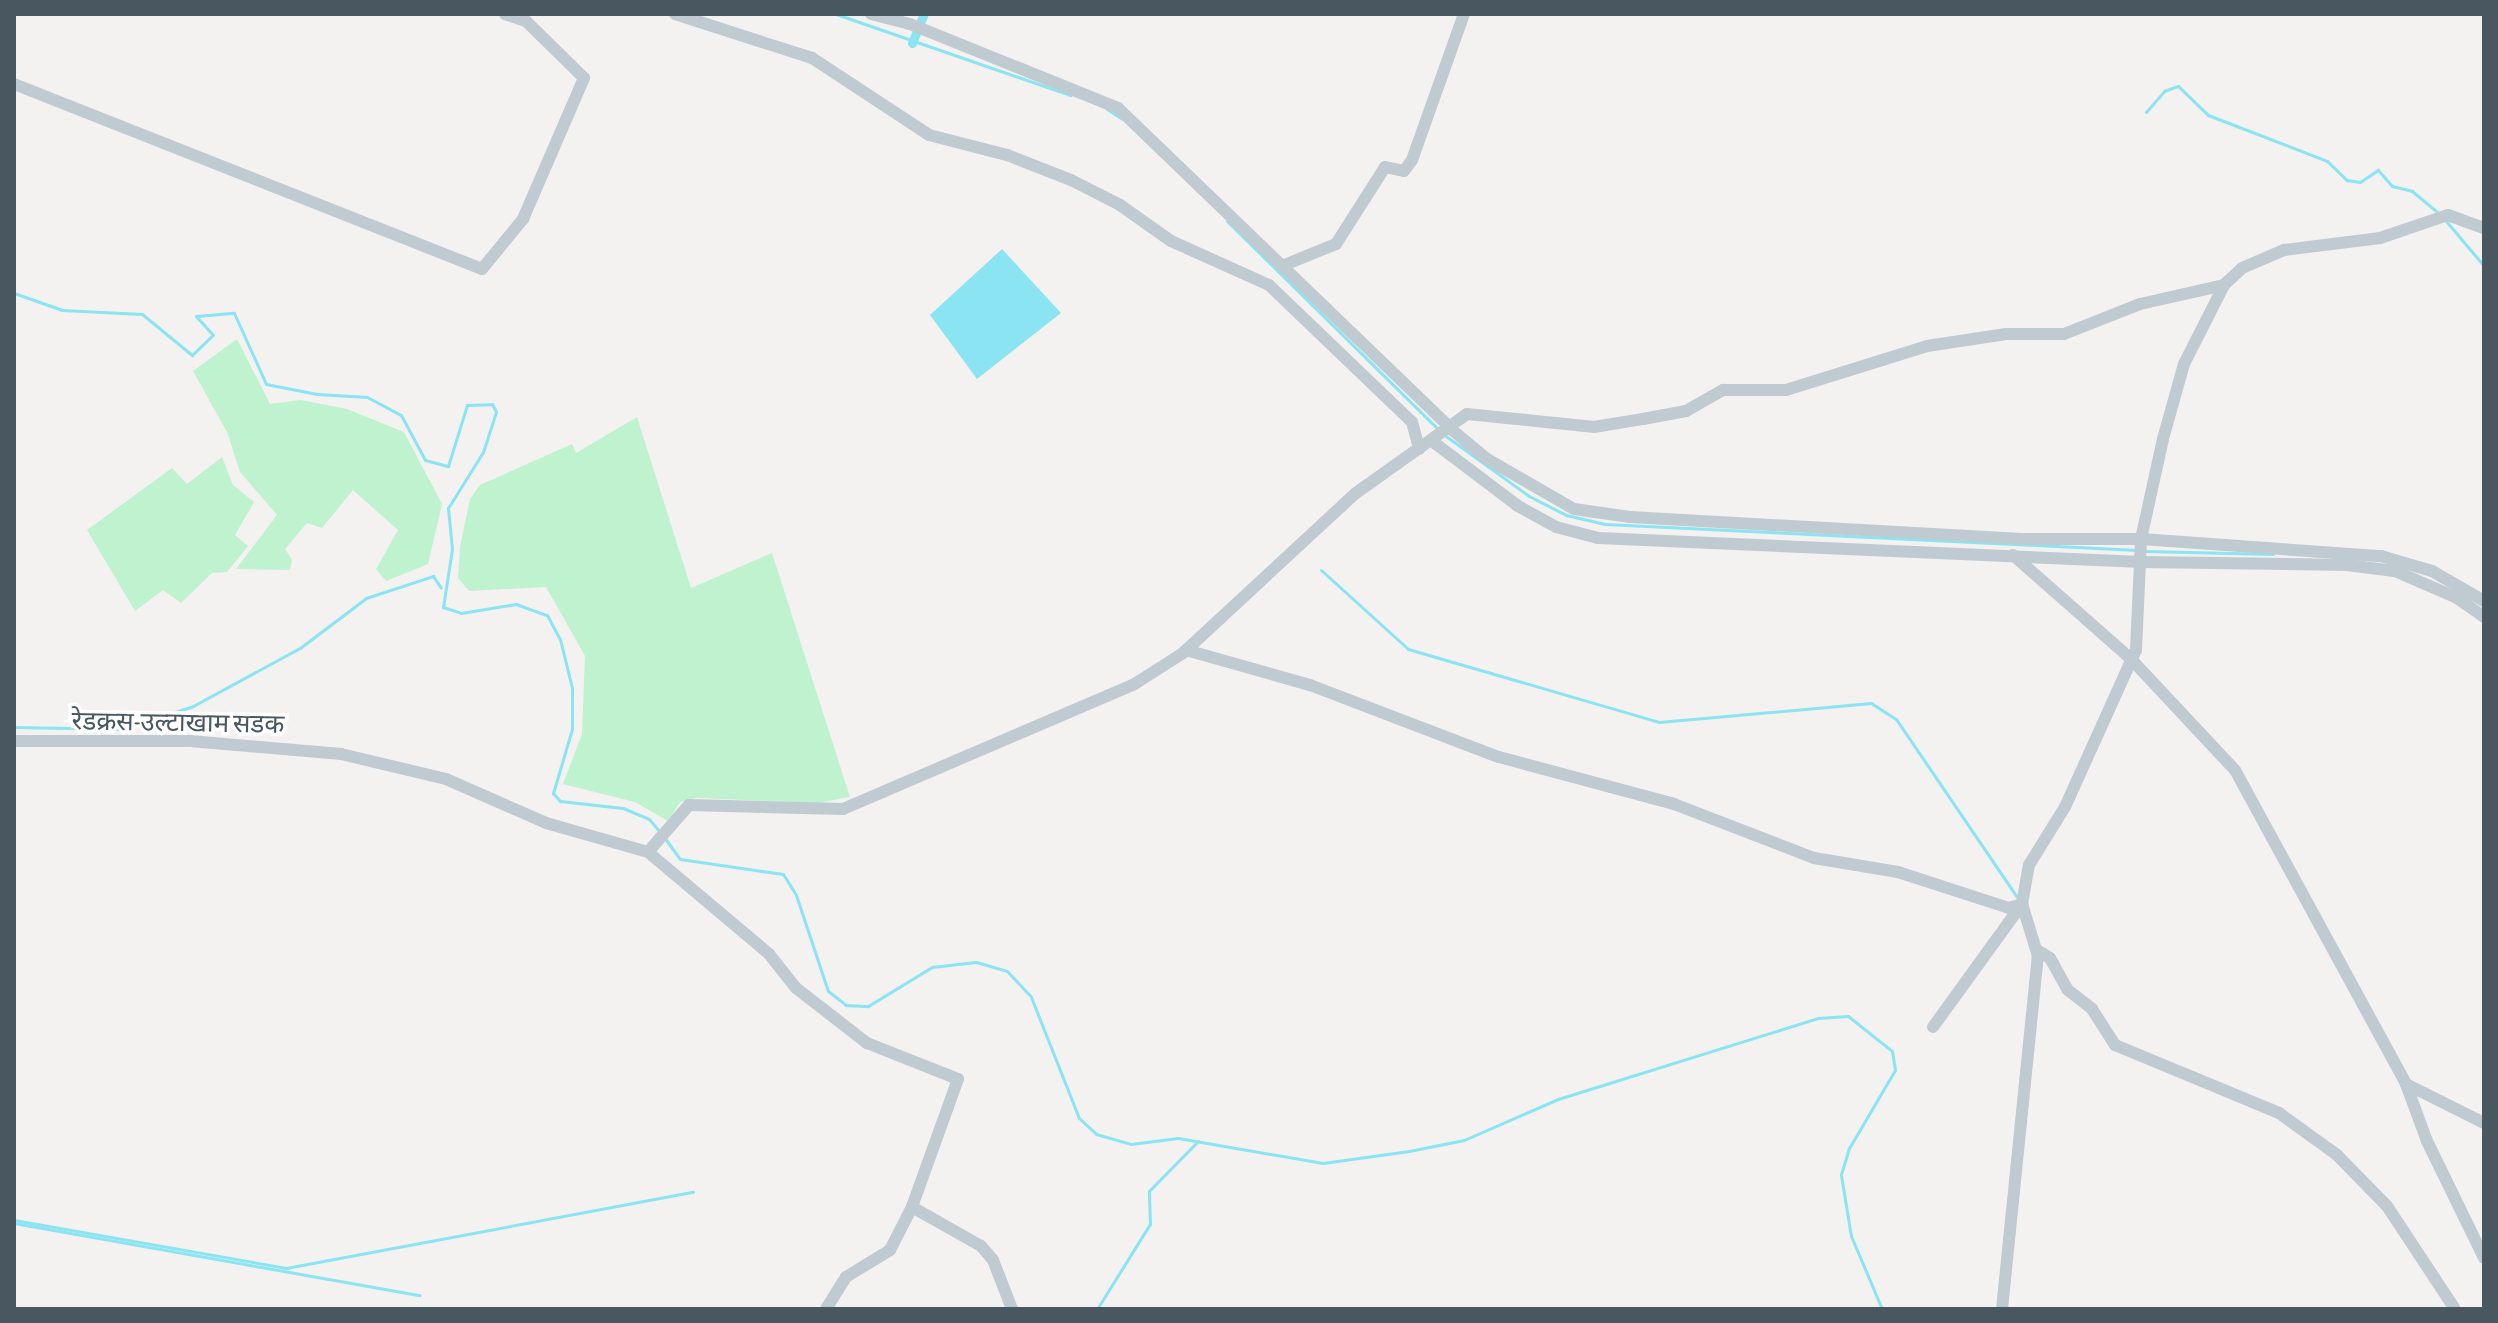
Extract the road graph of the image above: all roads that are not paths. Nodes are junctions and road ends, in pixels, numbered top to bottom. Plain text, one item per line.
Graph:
1 (505, 14) edge
2 (675, 14) edge
3 (871, 14) edge
4 (1464, 14) edge
5 (910, 20) edge
6 (14, 84) edge
7 (2484, 228) edge
8 (1282, 266) junction
9 (2224, 285) junction
10 (1442, 435) junction
11 (1419, 449) junction
12 (2141, 539) junction
13 (2013, 555) junction
14 (2141, 560) junction
15 (2484, 601) edge
16 (2484, 617) edge
17 (1186, 650) junction
18 (2131, 659) junction
19 (14, 741) edge
20 (652, 848) junction
21 (2022, 904) junction
22 (2037, 950) junction
23 (1933, 1027) dead end
24 (2406, 1084) junction
25 (2484, 1123) edge
26 (912, 1207) junction
27 (2484, 1258) edge
28 (826, 1309) edge
29 (1012, 1309) edge
30 (2002, 1309) edge
31 (2455, 1309) edge

1 - 6 street
2 - 11 street
3 - 5 street
4 - 8 street
5 - 8 street
7 - 9 street
8 - 10 street
9 - 10 street
9 - 12 street
10 - 11 street
10 - 12 street
10 - 13 street
11 - 17 street
12 - 14 street
12 - 15 street
13 - 14 street
13 - 18 street
14 - 16 street
14 - 18 street
17 - 20 street
17 - 21 street
18 - 21 street
18 - 24 street
19 - 20 street, रेडक्रस-उल्टाखाम सडक
20 - 26 street
21 - 22 street
21 - 23 street
22 - 30 street
22 - 31 street
24 - 25 street
24 - 27 street
26 - 28 street
26 - 29 street

